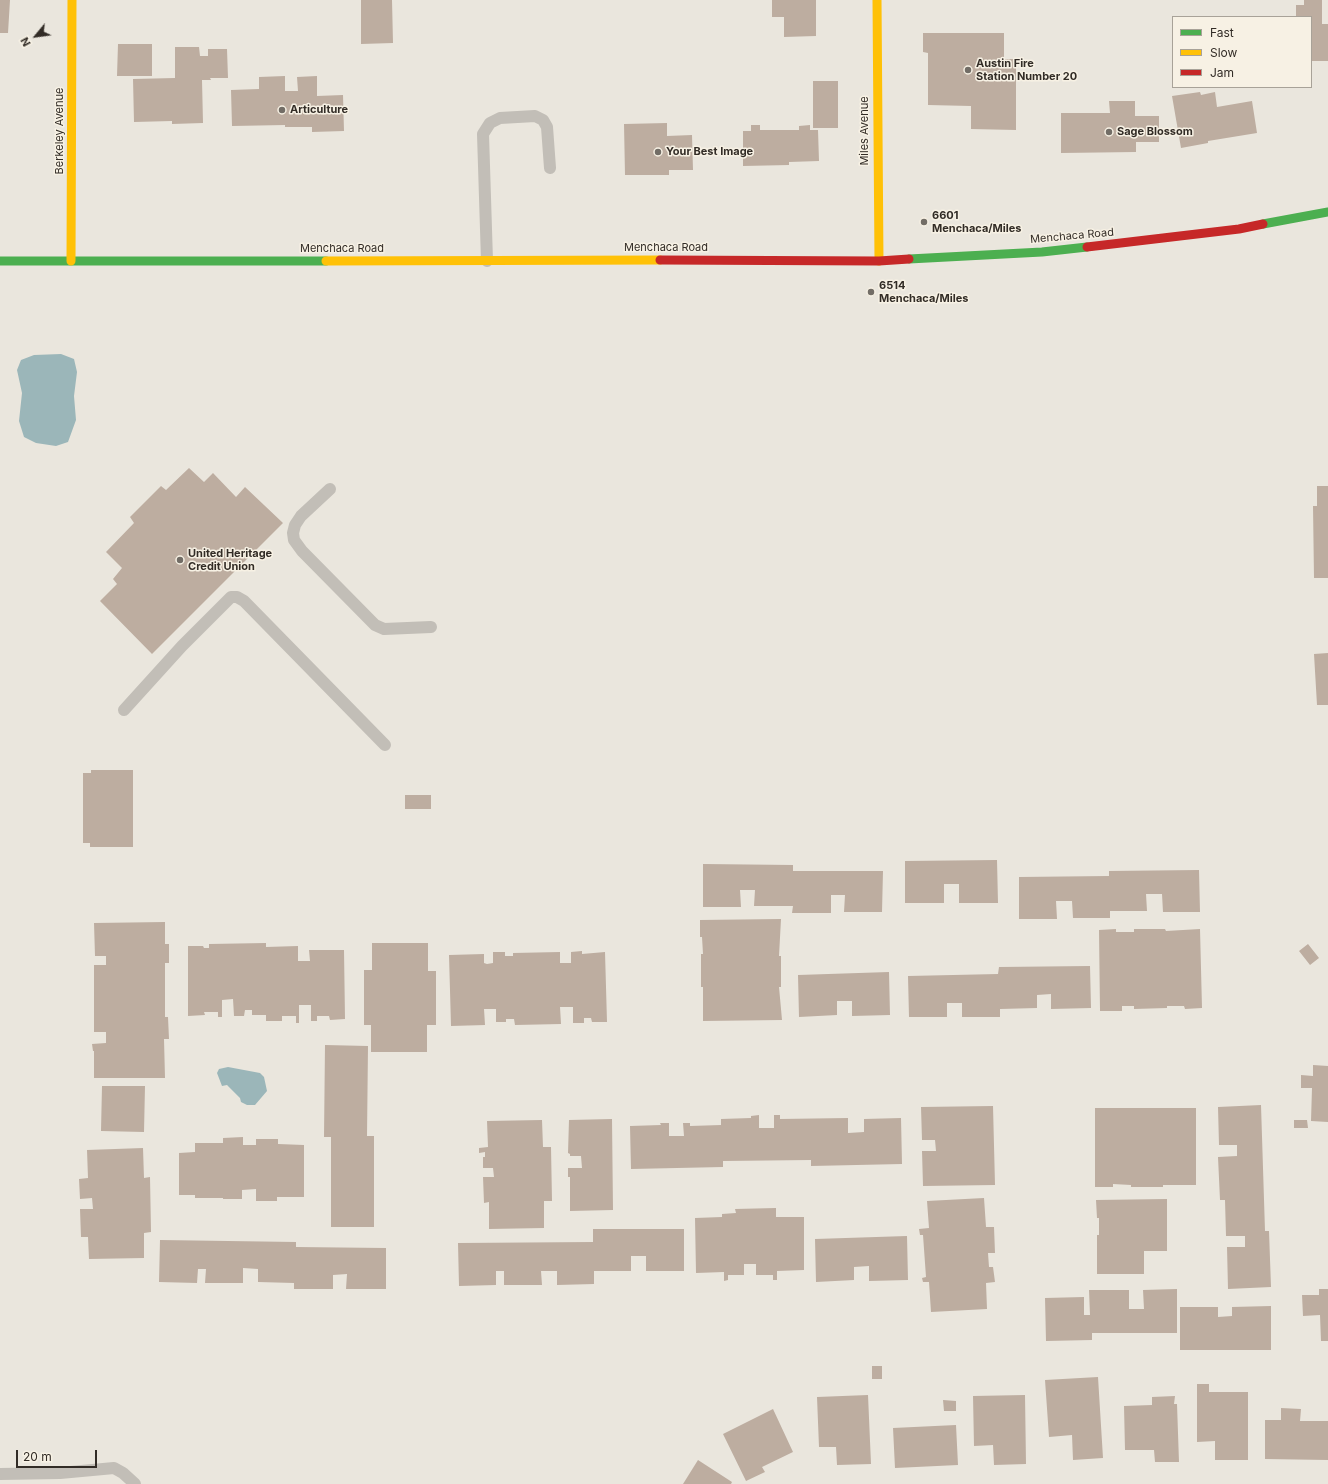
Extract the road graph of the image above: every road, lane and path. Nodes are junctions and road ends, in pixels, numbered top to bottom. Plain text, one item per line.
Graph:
1 (72, 0) edge
2 (877, 0) edge
3 (550, 168) dead end
4 (1328, 212) edge
5 (71, 261) junction
6 (488, 261) junction
7 (879, 261) junction
8 (0, 262) edge
9 (330, 489) dead end
10 (431, 627) dead end
11 (124, 710) dead end
12 (385, 745) dead end
13 (0, 1474) edge
14 (135, 1484) edge

1 - 5 main road, Berkeley Avenue
2 - 7 main road, Miles Avenue
3 - 6 lane
4 - 7 main road, Menchaca Road
5 - 6 main road, Menchaca Road
5 - 8 main road, Menchaca Road
6 - 7 main road, Menchaca Road
9 - 10 lane
11 - 12 lane
13 - 14 lane

